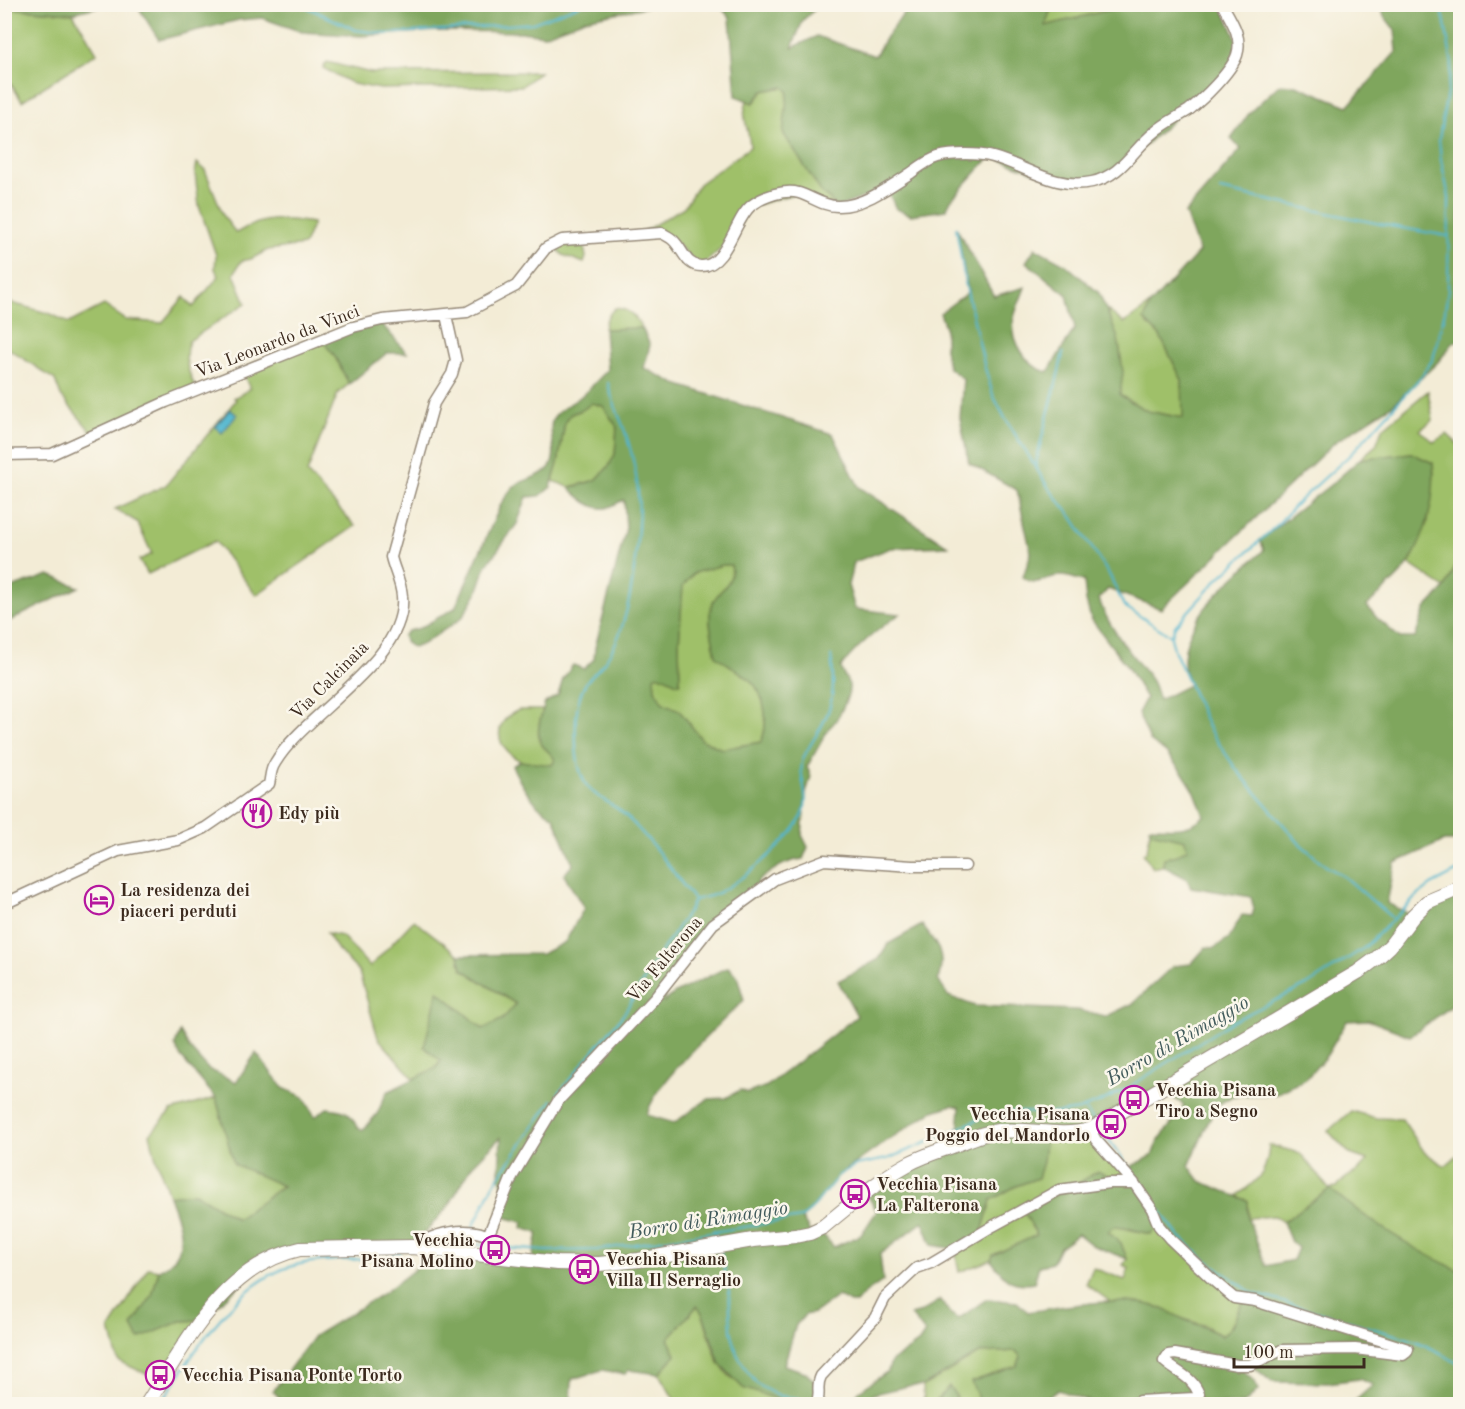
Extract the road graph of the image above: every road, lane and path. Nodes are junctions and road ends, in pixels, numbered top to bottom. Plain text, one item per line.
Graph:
1 (1222, 4) edge
2 (446, 315) junction
3 (4, 454) edge
4 (965, 866) dead end
5 (1461, 888) edge
6 (4, 904) edge
7 (1090, 1130) junction
8 (1134, 1183) junction
9 (488, 1236) junction
10 (412, 1247) junction
11 (507, 1257) junction
12 (818, 1401) edge
13 (147, 1404) edge
14 (1134, 1404) edge

1 - 2 street, Via Leonardo da Vinci
2 - 3 street, Via Leonardo da Vinci
2 - 6 street, Via Calcinaia
4 - 9 street, Via Falterona
5 - 7 main road
7 - 8 street
7 - 11 main road
8 - 12 street
8 - 14 street
9 - 10 street
9 - 11 street
10 - 11 main road
10 - 13 main road

